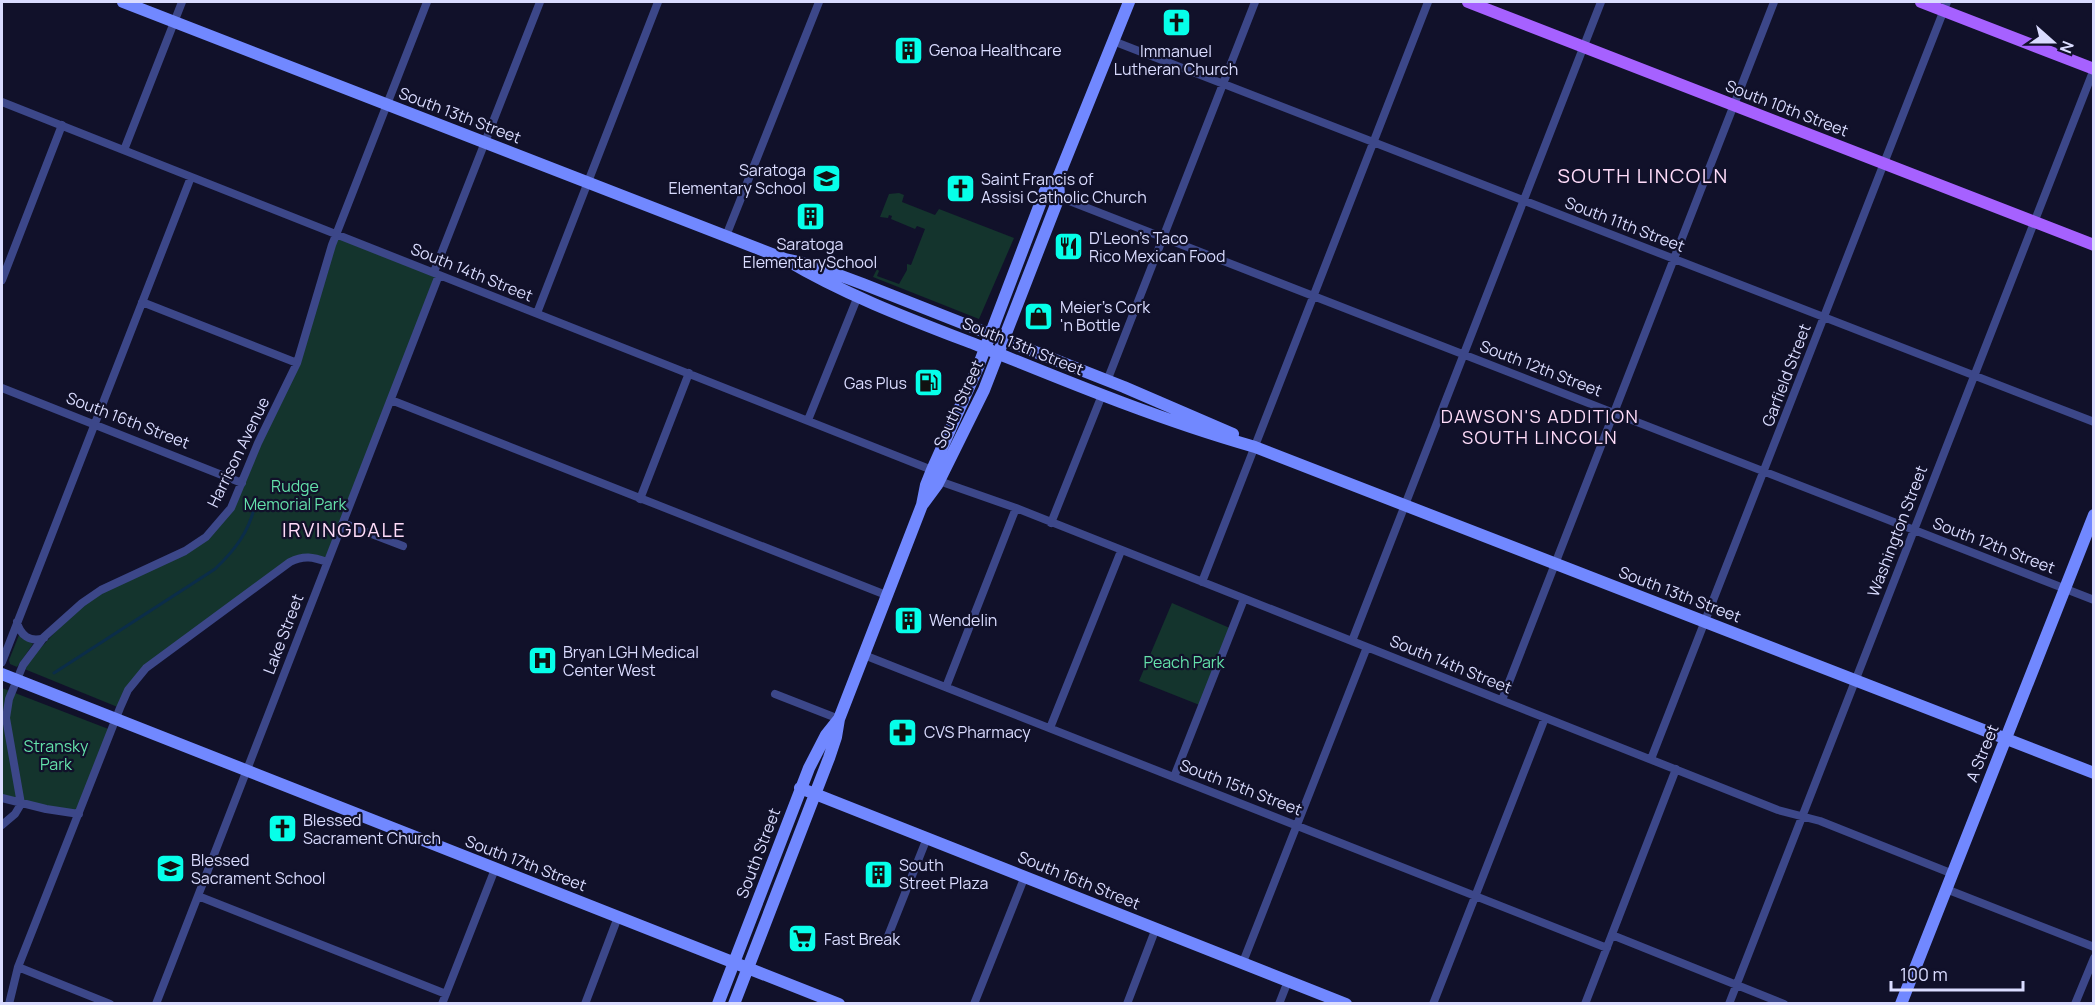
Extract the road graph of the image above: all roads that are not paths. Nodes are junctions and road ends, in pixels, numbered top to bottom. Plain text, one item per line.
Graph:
1 (123, 2) edge
2 (182, 2) edge
3 (427, 2) edge
4 (540, 2) edge
5 (658, 2) edge
6 (819, 2) edge
7 (1129, 2) edge
8 (1255, 2) edge
9 (1428, 2) edge
10 (1468, 2) edge
11 (1601, 2) edge
12 (1774, 2) edge
13 (1921, 2) edge
14 (1945, 6) edge
15 (175, 21) junction
16 (1113, 41) junction
17 (1583, 46) junction
18 (2094, 69) edge
19 (1222, 83) junction
20 (2, 102) edge
21 (387, 105) junction
22 (1734, 105) junction
23 (62, 126) junction
24 (485, 142) junction
25 (1373, 142) junction
26 (124, 150) junction
27 (1884, 163) junction
28 (191, 177) junction
29 (1058, 178) junction
30 (588, 182) junction
31 (1045, 191) junction
32 (1059, 197) junction
33 (1524, 201) junction
34 (2034, 222) junction
35 (336, 234) junction
36 (726, 236) junction
37 (1163, 237) junction
38 (2094, 245) edge
39 (1674, 258) junction
40 (785, 259) junction
41 (437, 274) junction
42 (2, 280) edge
43 (858, 296) junction
44 (1313, 296) junction
45 (142, 302) junction
46 (537, 313) junction
47 (1824, 317) junction
48 (991, 336) junction
49 (1004, 341) junction
50 (985, 349) junction
51 (999, 354) junction
52 (1464, 354) junction
53 (297, 363) junction
54 (689, 373) junction
55 (1974, 376) junction
56 (1107, 381) junction
57 (2, 388) edge
58 (1102, 394) junction
59 (391, 400) junction
60 (1614, 413) junction
61 (808, 420) junction
62 (2094, 422) edge
63 (94, 424) junction
64 (1255, 447) junction
65 (932, 470) junction
66 (1764, 471) junction
67 (939, 481) junction
68 (242, 483) junction
69 (640, 498) junction
70 (1405, 504) junction
71 (922, 505) junction
72 (1016, 508) junction
73 (2094, 515) edge
74 (343, 523) junction
75 (1051, 523) junction
76 (1913, 530) junction
77 (403, 546) dead end
78 (1121, 551) junction
79 (327, 562) junction
80 (1556, 564) junction
81 (1202, 582) junction
82 (2065, 588) junction
83 (886, 595) junction
84 (1245, 599) junction
85 (2094, 600) edge
86 (17, 622) junction
87 (1706, 622) junction
88 (44, 637) junction
89 (1352, 641) junction
90 (1367, 647) junction
91 (864, 655) junction
92 (2, 662) edge
93 (2, 674) edge
94 (17, 680) junction
95 (1856, 680) junction
96 (946, 687) junction
97 (775, 694) dead end
98 (1502, 700) junction
99 (115, 718) junction
100 (1545, 718) junction
101 (839, 719) junction
102 (1050, 728) junction
103 (2006, 739) junction
104 (1651, 759) junction
105 (1676, 769) junction
106 (246, 770) junction
107 (2094, 773) edge
108 (1174, 777) junction
109 (800, 788) junction
110 (815, 794) junction
111 (2, 798) edge
112 (21, 804) junction
113 (79, 814) junction
114 (1802, 816) junction
115 (2, 825) edge
116 (1297, 825) junction
117 (927, 837) junction
118 (495, 869) junction
119 (1953, 874) junction
120 (1025, 876) junction
121 (1946, 889) junction
122 (198, 896) junction
123 (1476, 896) junction
124 (618, 917) junction
125 (1156, 928) junction
126 (1611, 935) junction
127 (888, 936) dead end
128 (2094, 946) edge
129 (1607, 948) junction
130 (2094, 958) edge
131 (734, 962) junction
132 (1243, 962) junction
133 (18, 967) junction
134 (748, 968) junction
135 (1288, 981) junction
136 (1737, 985) junction
137 (446, 994) junction
138 (9, 1004) edge
139 (110, 1004) edge
140 (156, 1004) edge
141 (442, 1004) edge
142 (585, 1004) edge
143 (718, 1004) edge
144 (734, 1004) edge
145 (839, 1004) edge
146 (974, 1004) edge
147 (1127, 1004) edge
148 (1279, 1004) edge
149 (1346, 1004) edge
150 (1432, 1004) edge
151 (1585, 1004) edge
152 (1729, 1004) edge
153 (1784, 1004) edge
154 (1902, 1004) edge
155 (2075, 1004) edge

1 - 15 main road, South 13th Street
2 - 15 street
3 - 21 street, Harrison Avenue
4 - 24 street, Lake Street
5 - 30 street
6 - 36 street
7 - 16 main road, South Street
8 - 19 street
9 - 25 street
10 - 17 main road, South 10th Street
11 - 17 street
12 - 22 street
13 - 14 main road
14 - 18 main road
14 - 27 street, Garfield Street
15 - 21 main road, South 13th Street
15 - 26 street
16 - 19 street, South 11th Street
16 - 29 main road, South Street
17 - 22 main road, South 10th Street
17 - 33 street
18 - 34 street, Washington Street
19 - 25 street, South 11th Street
19 - 37 street
20 - 23 street, South 14th Street
21 - 24 main road, South 13th Street
21 - 35 street, Harrison Avenue
22 - 27 main road, South 10th Street
22 - 39 street
23 - 26 street, South 14th Street
23 - 42 street
24 - 30 main road, South 13th Street
24 - 41 street, Lake Street
25 - 33 street, South 11th Street
25 - 44 street
26 - 28 street, South 14th Street
27 - 34 main road, South 10th Street
27 - 47 street, Garfield Street
28 - 35 street, South 14th Street
28 - 45 street
29 - 31 main road, South Street
29 - 32 main road, South Street
30 - 36 main road, South 13th Street
30 - 46 street
31 - 32 street, South 12th Street
31 - 48 main road, South Street
32 - 37 street, South 12th Street
32 - 49 main road, South Street
33 - 39 street, South 11th Street
33 - 52 street
34 - 38 main road, South 10th Street
34 - 55 street, Washington Street
35 - 41 street, South 14th Street
35 - 53 street, Harrison Avenue
36 - 40 main road, South 13th Street
37 - 44 street, South 12th Street
37 - 56 street
39 - 47 street, South 11th Street
39 - 60 street
40 - 43 main road, South 13th Street
40 - 48 main road, South 13th Street
41 - 46 street, South 14th Street
41 - 59 street, Lake Street
43 - 50 main road, South 13th Street
43 - 61 street
44 - 52 street, South 12th Street
44 - 64 street
45 - 53 street
45 - 63 street
46 - 54 street, South 14th Street
47 - 55 street, South 11th Street
47 - 66 street, Garfield Street
48 - 49 main road, South 13th Street
48 - 50 main road, South Street
49 - 51 main road, South Street
49 - 56 main road, South 13th Street
50 - 51 main road, South 13th Street
50 - 65 main road, South Street
51 - 58 main road, South 13th Street
51 - 67 main road, South Street
52 - 60 street, South 12th Street
52 - 70 street
53 - 68 street, Harrison Avenue
54 - 61 street, South 14th Street
54 - 69 street
55 - 62 street, South 11th Street
55 - 76 street, Washington Street
56 - 64 main road, South 13th Street
57 - 63 street, South 16th Street
58 - 64 main road, South 13th Street
58 - 75 street
59 - 69 street
59 - 74 street, Lake Street
60 - 66 street, South 12th Street
60 - 80 street
61 - 65 street, South 14th Street
63 - 68 street, South 16th Street
63 - 86 street
64 - 70 main road, South 13th Street
64 - 81 street
65 - 71 main road, South Street
66 - 76 street, South 12th Street
66 - 87 street, Garfield Street
67 - 71 main road, South Street
67 - 72 street, South 14th Street
68 - 88 street, Harrison Avenue
69 - 83 street
70 - 80 main road, South 13th Street
70 - 89 street
71 - 83 main road, South Street
72 - 75 street, South 14th Street
72 - 96 street
73 - 82 main road, A Street
74 - 77 street
74 - 79 street, Lake Street
75 - 78 street, South 14th Street
76 - 82 street, South 12th Street
76 - 95 street, Washington Street
78 - 81 street, South 14th Street
78 - 102 street
79 - 99 street
79 - 106 street, Lake Street
80 - 87 main road, South 13th Street
80 - 98 street
81 - 84 street, South 14th Street
82 - 85 street, South 12th Street
82 - 103 main road, A Street
83 - 91 main road, South Street
84 - 89 street, South 14th Street
84 - 108 street
86 - 88 street
86 - 92 street
87 - 95 main road, South 13th Street
87 - 104 street, Garfield Street
88 - 94 street, Harrison Avenue
89 - 90 street, South 14th Street
90 - 98 street, South 14th Street
90 - 116 street
91 - 96 street, South 15th Street
91 - 101 main road, South Street
93 - 94 main road, South 17th Street
94 - 99 main road, South 17th Street
94 - 112 street, Harrison Avenue
95 - 103 main road, South 13th Street
95 - 114 street, Washington Street
96 - 102 street, South 15th Street
97 - 101 street
98 - 100 street, South 14th Street
99 - 106 main road, South 17th Street
99 - 113 street
100 - 104 street, South 14th Street
100 - 123 street
101 - 109 main road, South Street
101 - 110 main road, South Street
102 - 108 street, South 15th Street
103 - 107 main road, South 13th Street
103 - 119 main road, A Street
104 - 105 street, South 14th Street
105 - 114 street, South 14th Street
105 - 126 street
106 - 118 main road, South 17th Street
106 - 122 street, Lake Street
108 - 116 street, South 15th Street
109 - 110 main road, South 16th Street
109 - 131 main road, South Street
110 - 117 main road, South 16th Street
110 - 134 main road, South Street
111 - 112 street
112 - 113 street
112 - 115 street
113 - 133 street
114 - 119 street, South 14th Street
114 - 136 street, Washington Street
116 - 123 street, South 15th Street
116 - 132 street
117 - 120 main road, South 16th Street
117 - 127 street
118 - 124 main road, South 17th Street
118 - 137 street
119 - 121 main road, A Street
120 - 125 main road, South 16th Street
120 - 146 street
121 - 128 street
121 - 154 main road, A Street
122 - 137 street
122 - 140 street, Lake Street
123 - 129 street, South 15th Street
123 - 150 street
124 - 131 main road, South 17th Street
124 - 142 street
125 - 132 main road, South 16th Street
125 - 147 street
126 - 129 street
126 - 136 street
129 - 151 street
130 - 155 street
131 - 134 main road, South 17th Street
131 - 143 main road, South Street
132 - 135 main road, South 16th Street
133 - 138 street
133 - 139 street
134 - 144 main road, South Street
134 - 145 main road, South 17th Street
135 - 148 street
135 - 149 main road, South 16th Street
136 - 152 street, Washington Street
136 - 153 street
137 - 141 street

